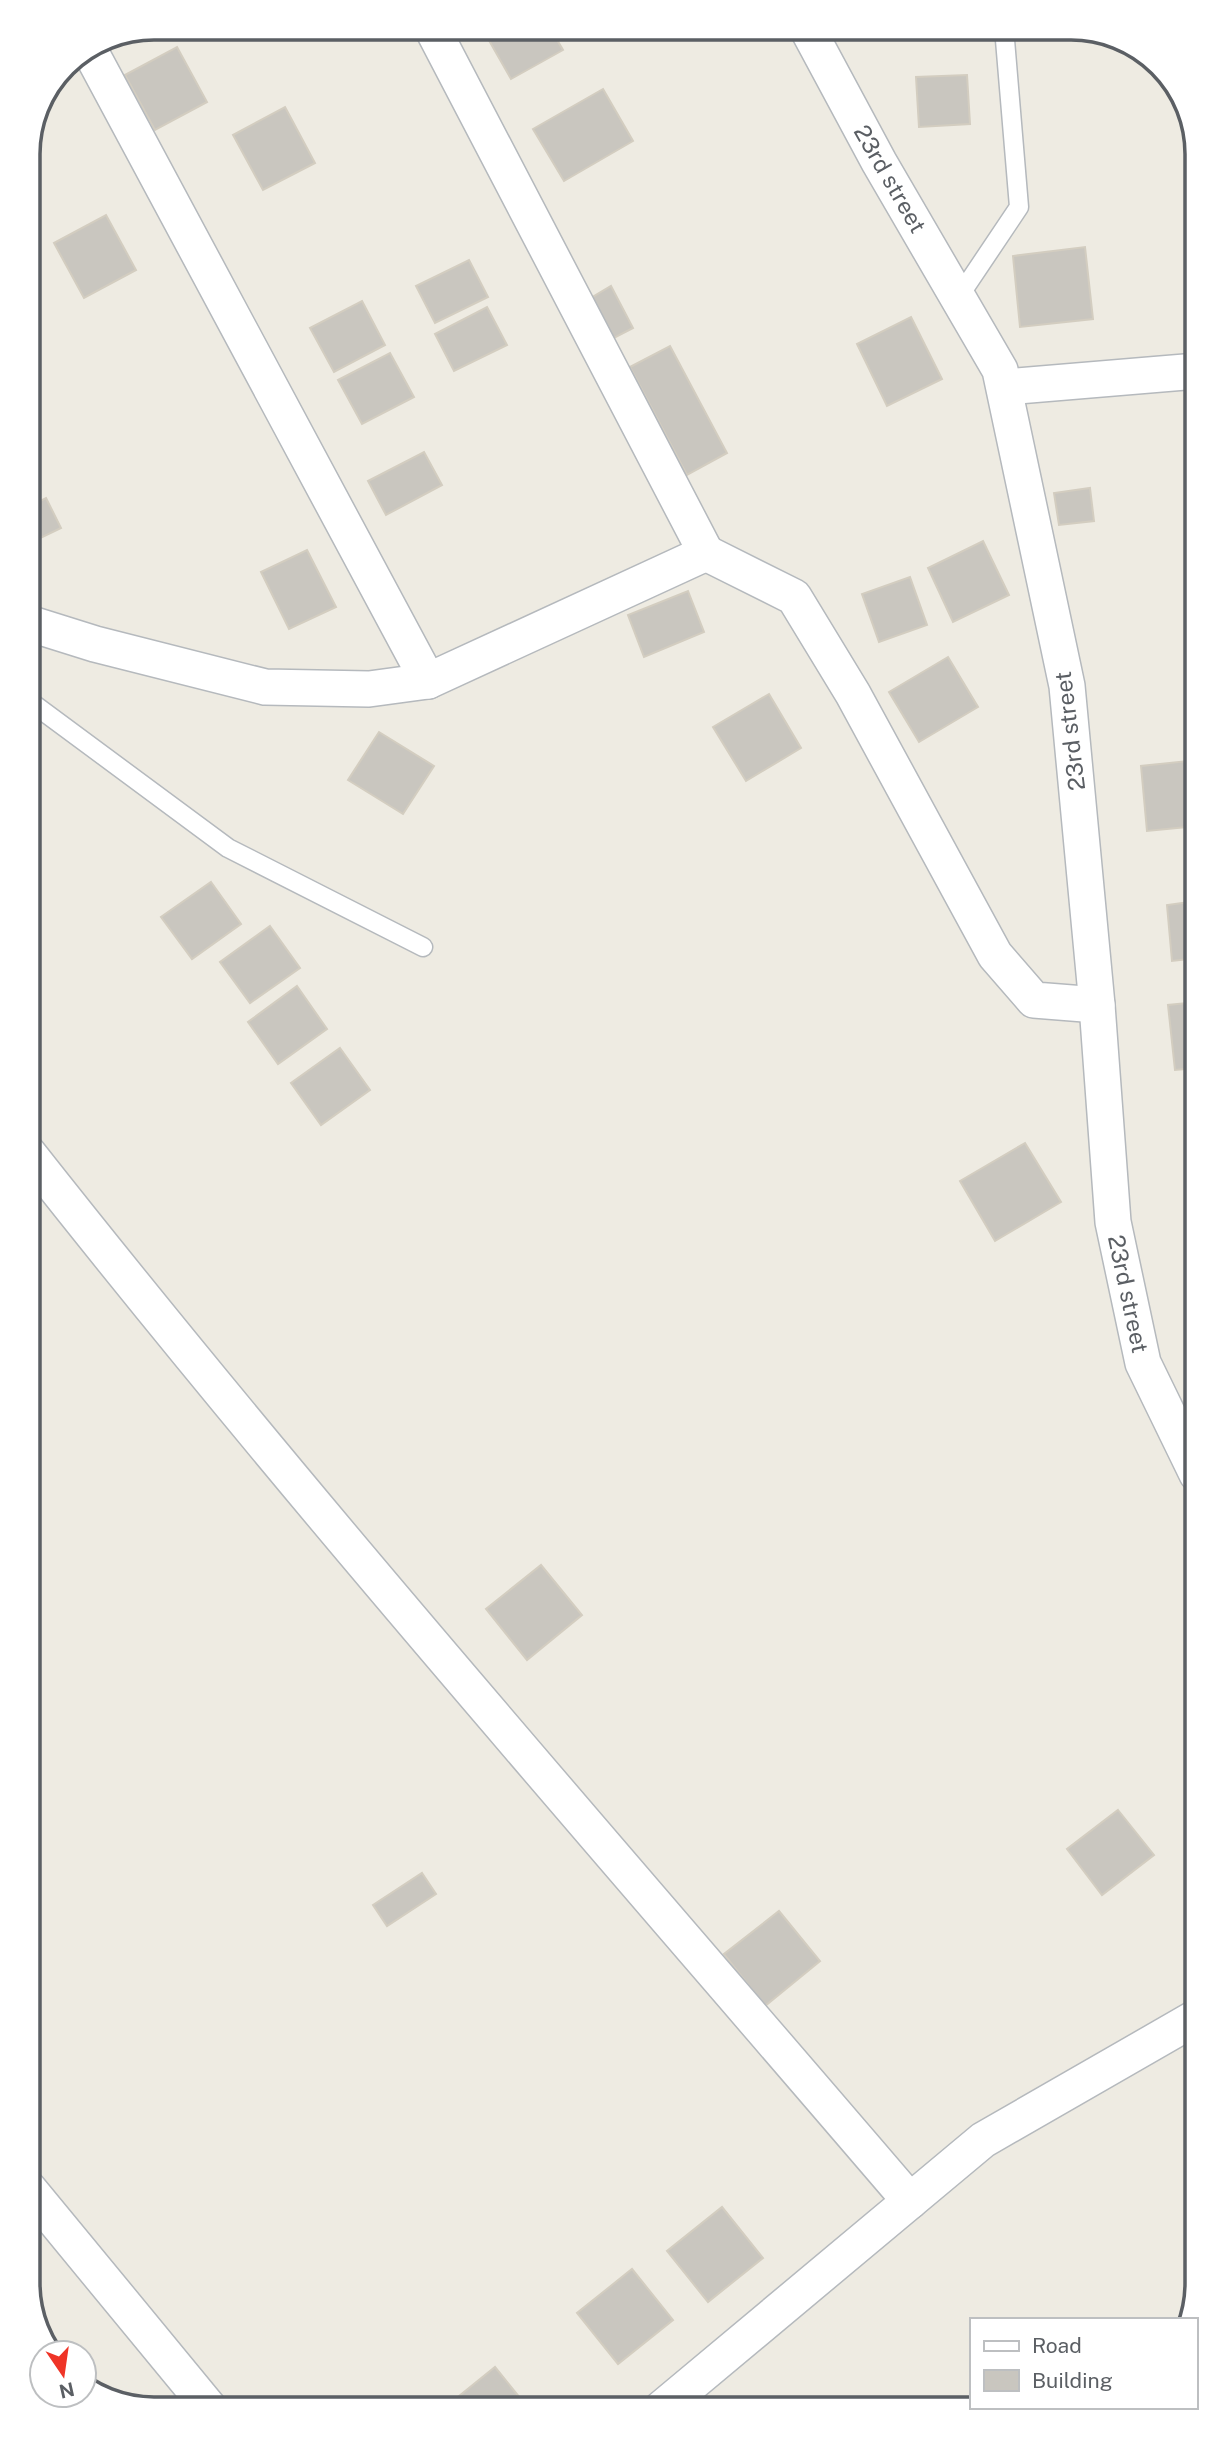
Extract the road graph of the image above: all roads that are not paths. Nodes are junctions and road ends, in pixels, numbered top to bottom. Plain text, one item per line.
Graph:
1 (438, 40) edge
2 (813, 40) edge
3 (1005, 40) edge
4 (94, 58) edge
5 (958, 298) junction
6 (1185, 372) edge
7 (1005, 387) junction
8 (706, 553) junction
9 (40, 627) edge
10 (428, 681) junction
11 (40, 709) edge
12 (423, 947) dead end
13 (1097, 1005) junction
14 (40, 1168) edge
15 (1185, 1449) edge
16 (1185, 2024) edge
17 (910, 2201) junction
18 (40, 2203) edge
19 (200, 2397) edge
20 (675, 2397) edge

1 - 8 street
2 - 5 street, 23rd street
3 - 5 lane
4 - 10 street
5 - 7 street, 23rd street
6 - 7 street
7 - 13 street, 23rd street
8 - 10 street
8 - 13 street
9 - 10 street
11 - 12 lane
13 - 15 street, 23rd street
14 - 17 street
16 - 17 street
17 - 20 street
18 - 19 street

